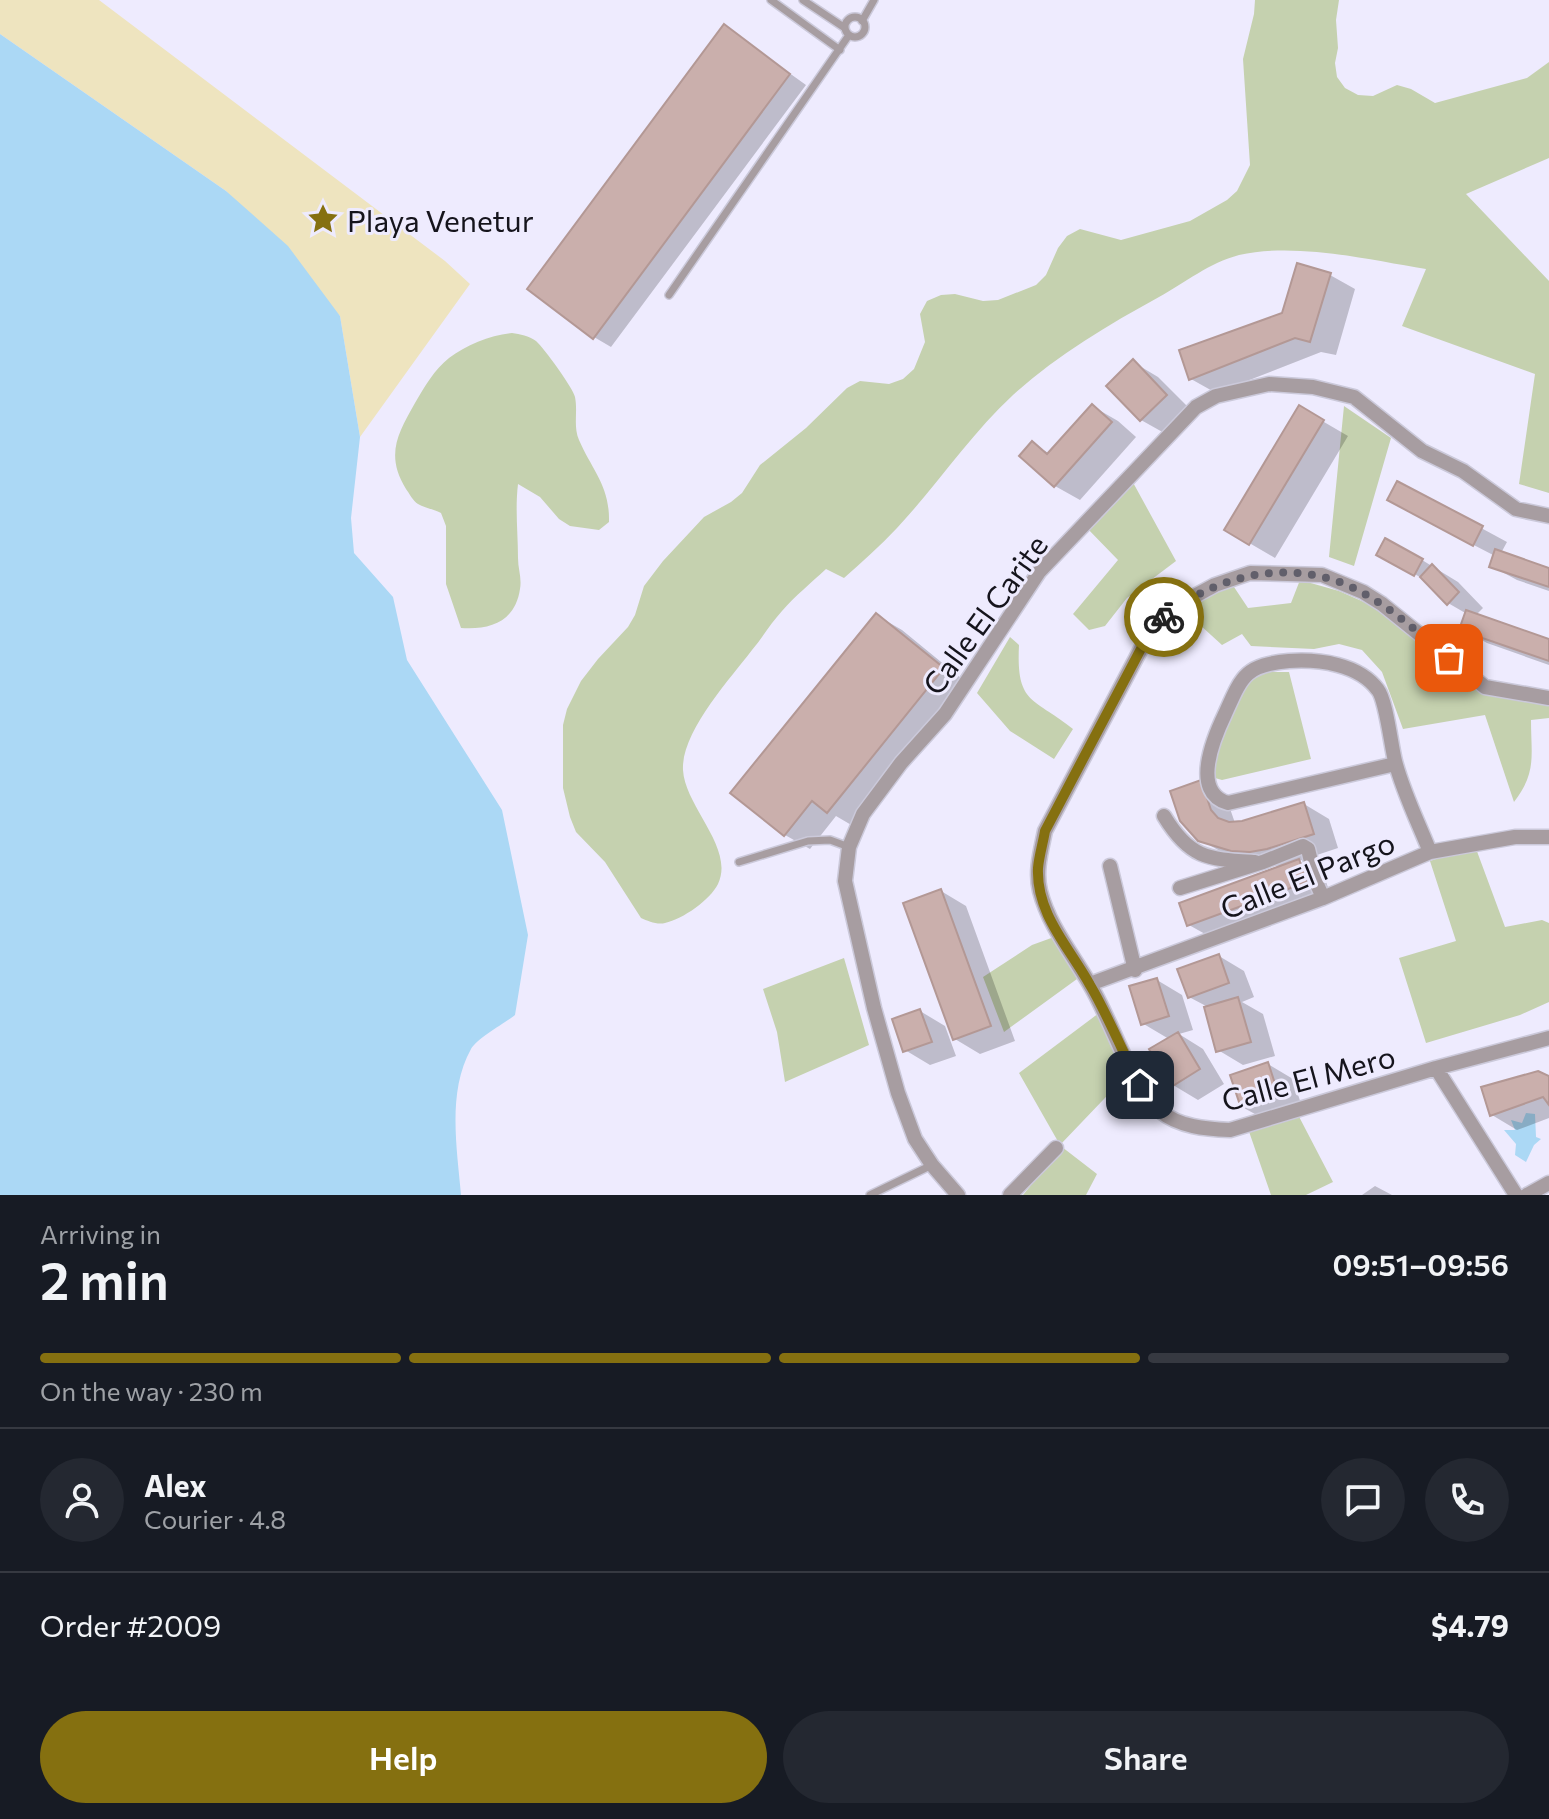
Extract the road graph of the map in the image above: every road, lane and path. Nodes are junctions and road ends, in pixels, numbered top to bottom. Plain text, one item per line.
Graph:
1 (771, 0) edge
2 (803, 0) edge
3 (865, 0) edge
4 (874, 0) edge
5 (862, 21) junction
6 (847, 32) junction
7 (840, 50) junction
8 (669, 295) dead end
9 (1549, 516) edge
10 (1549, 698) edge
11 (1395, 764) junction
12 (1164, 816) dead end
13 (1549, 837) edge
14 (849, 847) junction
15 (1430, 852) junction
16 (739, 862) dead end
17 (1263, 862) junction
18 (1110, 866) dead end
19 (1180, 888) dead end
20 (1323, 898) junction
21 (1135, 970) junction
22 (1090, 984) junction
23 (1549, 1038) edge
24 (1436, 1068) junction
25 (1056, 1148) dead end
26 (932, 1165) junction
27 (1549, 1183) edge
28 (870, 1195) edge
29 (958, 1195) edge
30 (1010, 1195) edge
31 (1516, 1195) edge
32 (1527, 1195) edge

1 - 7 lane
2 - 6 lane
3 - 4 lane
4 - 5 lane
5 - 6 lane
5 - 6 lane
6 - 7 lane
7 - 8 lane
9 - 14 street, Calle El Carite
10 - 22 street, Calle El Mero
11 - 11 street
11 - 15 street
12 - 17 street
13 - 15 street, Calle El Pargo
14 - 16 lane
14 - 26 street, Calle El Carite
15 - 20 street, Calle El Pargo
17 - 19 street
17 - 20 street
18 - 21 street
20 - 21 street, Calle El Pargo
21 - 22 street, Calle El Pargo
22 - 24 street, Calle El Mero
23 - 24 street, Calle El Mero
24 - 31 street
25 - 30 street
26 - 28 lane
26 - 29 street, Calle El Carite
27 - 32 street

